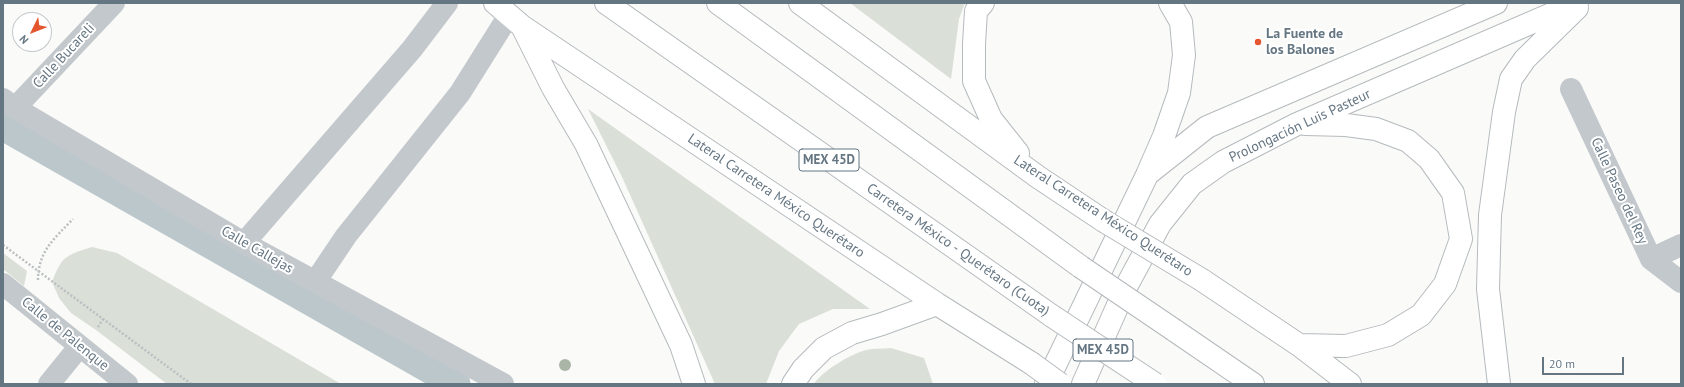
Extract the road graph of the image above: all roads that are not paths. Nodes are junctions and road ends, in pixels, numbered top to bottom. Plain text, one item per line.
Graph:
1 (114, 3) edge
2 (447, 3) edge
3 (606, 3) edge
4 (718, 3) edge
5 (800, 3) edge
6 (983, 3) edge
7 (1170, 3) edge
8 (1496, 3) edge
9 (1577, 3) edge
10 (1582, 3) edge
11 (509, 15) edge
12 (1571, 89) dead end
13 (9, 104) edge
14 (1298, 124) junction
15 (1147, 175) junction
16 (1038, 177) junction
17 (244, 243) junction
18 (1681, 245) edge
19 (1651, 259) junction
20 (315, 282) junction
21 (1681, 282) edge
22 (3, 284) edge
23 (938, 304) junction
24 (1299, 345) junction
25 (79, 347) junction
26 (50, 384) edge
27 (127, 384) edge
28 (503, 384) edge
29 (694, 384) edge
30 (793, 384) edge
31 (1046, 384) edge
32 (1060, 384) edge
33 (1083, 384) edge
34 (1155, 384) edge
35 (1253, 384) edge
36 (1350, 384) edge
37 (1499, 384) edge

1 - 13 street, Calle Bucareli
2 - 17 street
3 - 34 main road, Carretera México - Querétaro (Cuota) / MEX 45D, bridge
4 - 35 main road, bridge
5 - 16 main road, Lateral Carretera México Querétaro
6 - 16 main road
7 - 15 main road
8 - 15 main road
9 - 14 main road, Prolongación Luis Pasteur
10 - 37 main road
11 - 20 street
11 - 23 main road, Lateral Carretera México Querétaro
11 - 29 main road
12 - 19 street, Calle Paseo del Rey
13 - 17 street, Calle Callejas
14 - 24 main road
14 - 33 main road, Prolongación Luis Pasteur
15 - 31 main road
16 - 24 main road, Lateral Carretera México Querétaro, bridge
17 - 20 street, Calle Callejas
18 - 19 street
19 - 21 street, Calle Paseo del Rey
20 - 28 street, Calle Callejas
22 - 25 street, Calle de Palenque
23 - 30 main road
23 - 32 main road, Lateral Carretera México Querétaro, bridge
24 - 36 main road, Lateral Carretera México Querétaro
25 - 26 street
25 - 27 street, Calle de Palenque

